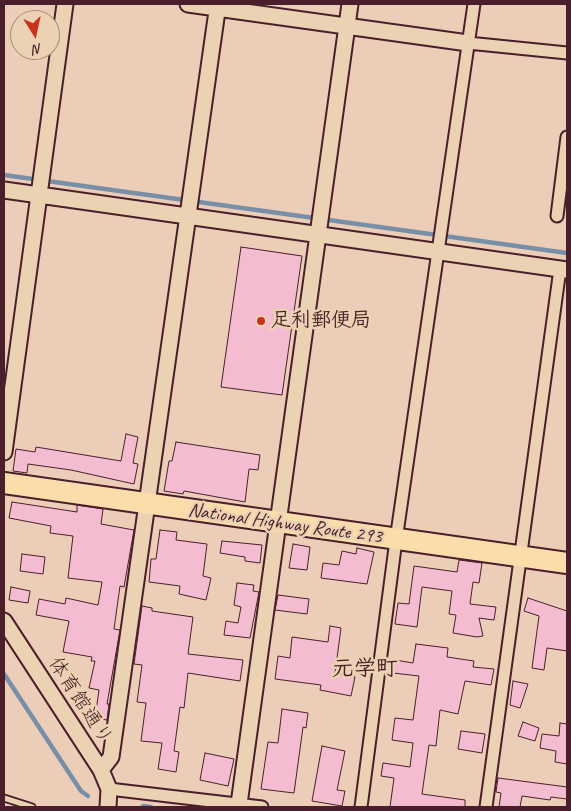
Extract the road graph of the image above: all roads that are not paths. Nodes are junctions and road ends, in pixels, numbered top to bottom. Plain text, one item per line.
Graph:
1 (65, 4) edge
2 (188, 4) edge
3 (350, 4) edge
4 (474, 4) edge
5 (218, 6) edge
6 (347, 26) junction
7 (468, 43) junction
8 (567, 53) edge
9 (567, 137) edge
10 (4, 190) edge
11 (39, 195) junction
12 (556, 216) dead end
13 (188, 217) junction
14 (319, 234) junction
15 (438, 252) junction
16 (564, 270) edge
17 (4, 452) edge
18 (4, 483) edge
19 (148, 504) junction
20 (278, 522) junction
21 (396, 540) junction
22 (520, 556) junction
23 (567, 563) edge
24 (4, 621) edge
25 (101, 770) junction
26 (109, 789) junction
27 (4, 798) edge
28 (240, 804) junction
29 (32, 807) edge
30 (108, 807) edge
31 (262, 807) edge
32 (361, 807) edge
33 (486, 807) edge

1 - 11 street
2 - 5 street
3 - 6 street
4 - 7 street
5 - 6 street
5 - 13 street
6 - 7 street
6 - 14 street
7 - 8 street
7 - 15 street
9 - 12 street
10 - 11 street
11 - 13 street
11 - 17 street
13 - 14 street
13 - 19 street
14 - 15 street
14 - 20 street
15 - 16 street
15 - 21 street
16 - 22 street
18 - 19 highway, National Highway Route 293
19 - 20 highway, National Highway Route 293
19 - 25 street
20 - 21 highway, National Highway Route 293
20 - 28 street
21 - 22 highway, National Highway Route 293
21 - 32 street
22 - 23 highway, National Highway Route 293
22 - 33 street
24 - 25 street, 体育館通り
25 - 26 street, 体育館通り
26 - 28 street
26 - 30 street, 体育館通り
27 - 29 lane
28 - 31 street

